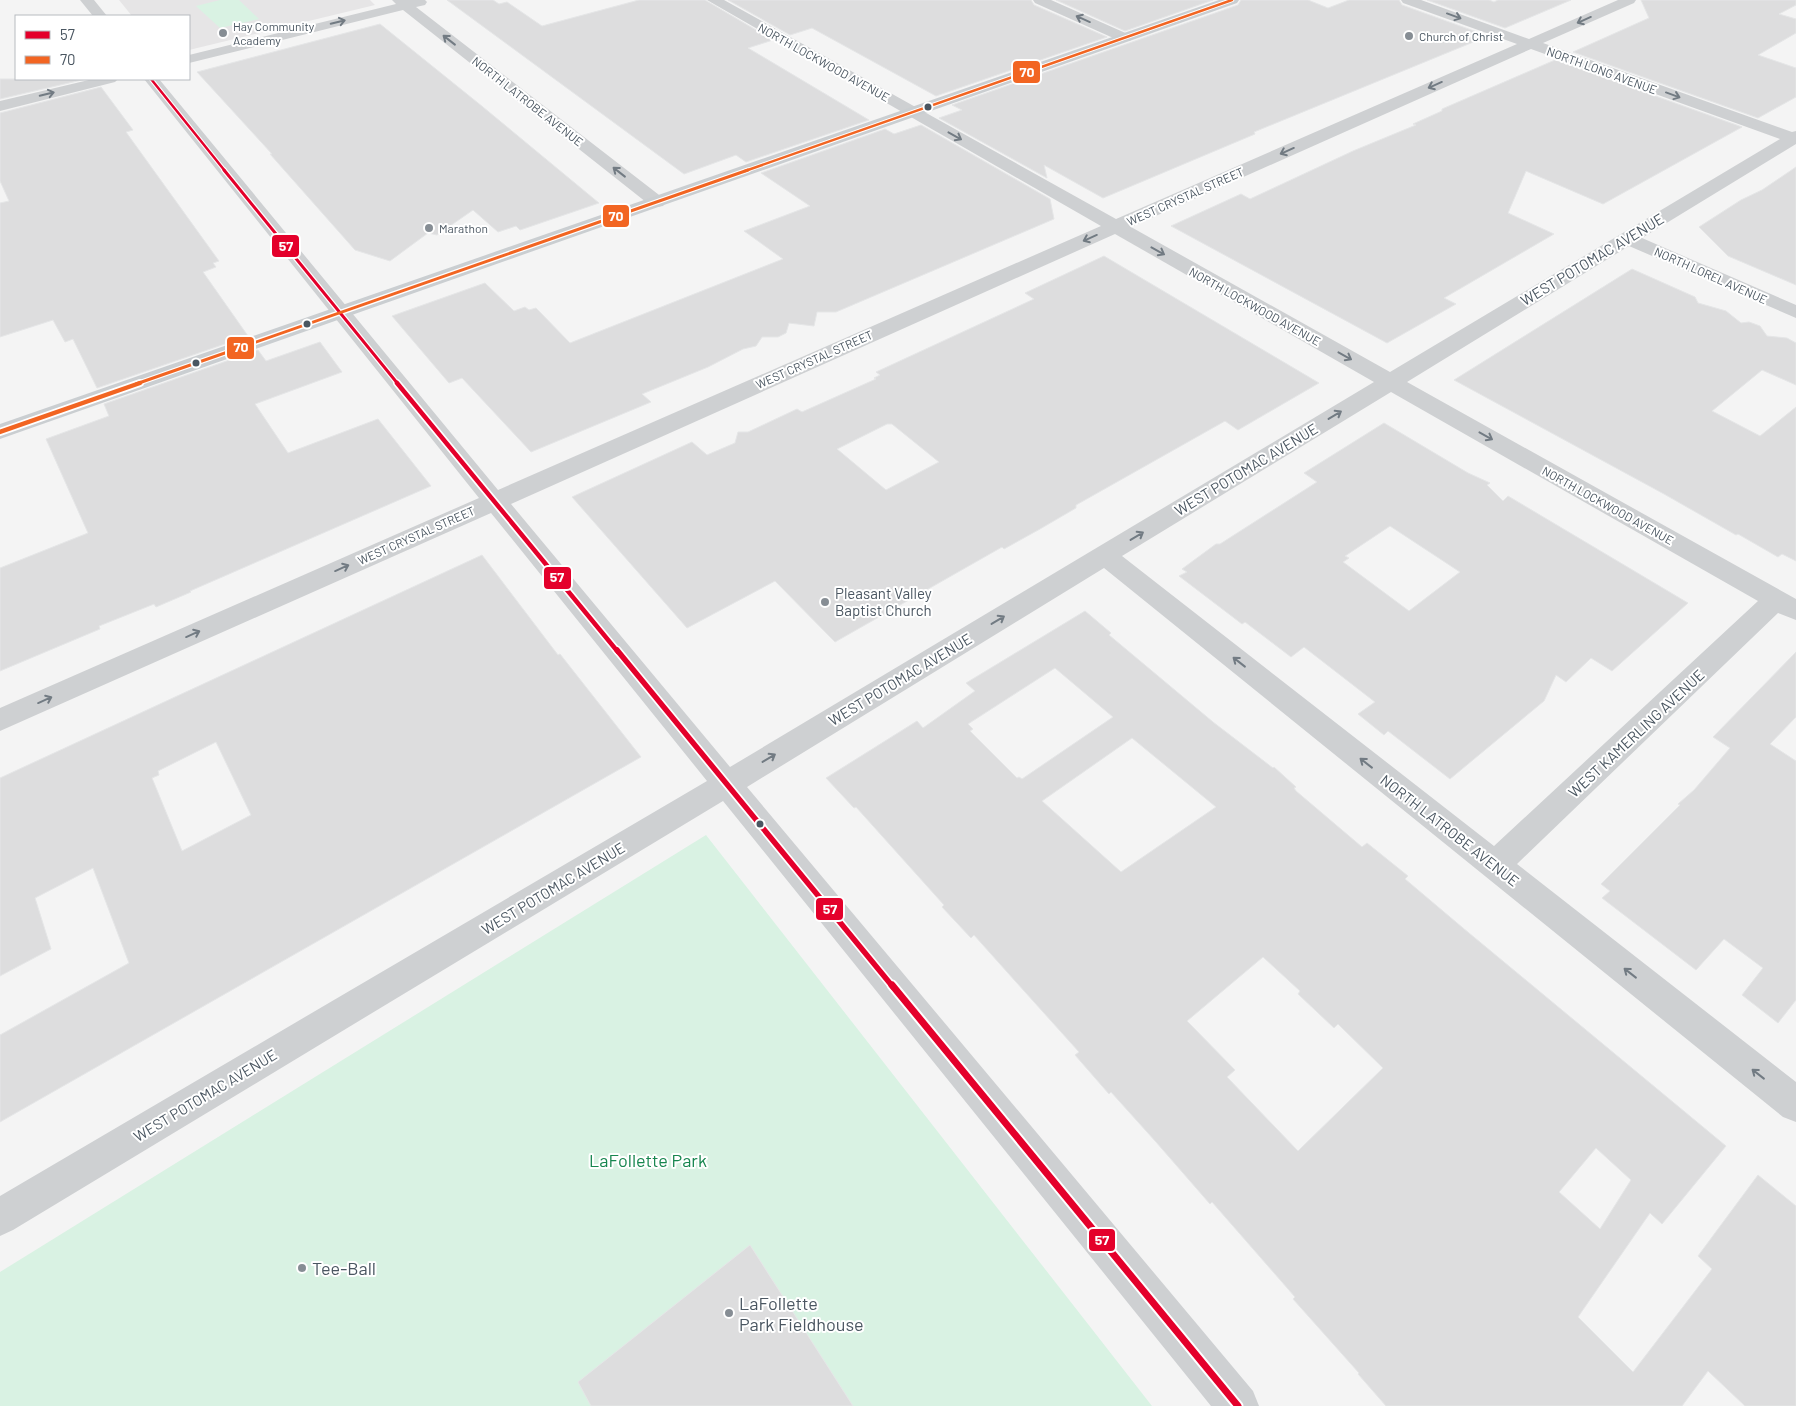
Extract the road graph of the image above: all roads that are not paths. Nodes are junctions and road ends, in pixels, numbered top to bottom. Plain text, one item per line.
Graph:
1 (87, 0) edge
2 (429, 0) edge
3 (714, 0) edge
4 (1040, 0) edge
5 (1232, 0) edge
6 (1408, 0) edge
7 (1629, 0) edge
8 (402, 3) edge
9 (99, 15) edge
10 (1125, 38) junction
11 (1530, 44) junction
12 (190, 59) edge
13 (106, 80) edge
14 (152, 80) edge
15 (0, 106) edge
16 (913, 112) junction
17 (1795, 138) edge
18 (658, 202) junction
19 (1115, 226) junction
20 (1627, 238) junction
21 (1796, 312) edge
22 (340, 313) junction
23 (1390, 382) junction
24 (0, 432) edge
25 (495, 500) junction
26 (1104, 555) junction
27 (1786, 606) edge
28 (0, 720) edge
29 (727, 784) junction
30 (1495, 866) junction
31 (1796, 1104) edge
32 (0, 1217) edge
33 (1238, 1406) edge

1 - 9 street
2 - 8 street
3 - 16 street, NORTH LOCKWOOD AVENUE
10 -> 4 street
5 - 10 main road
6 -> 11 street, NORTH LONG AVENUE
7 -> 11 street, WEST CRYSTAL STREET
12 -> 8 street
18 -> 8 street, NORTH LATROBE AVENUE
10 - 16 main road
11 -> 17 street, NORTH LONG AVENUE
11 -> 19 street, WEST CRYSTAL STREET
15 -> 13 street
14 - 22 street
16 - 18 main road
16 -> 19 street, NORTH LOCKWOOD AVENUE
17 - 20 street, WEST POTOMAC AVENUE
18 - 22 main road
19 -> 23 street, NORTH LOCKWOOD AVENUE
19 -> 25 street, WEST CRYSTAL STREET
20 - 21 street, NORTH LOREL AVENUE
20 - 23 street, WEST POTOMAC AVENUE
22 - 24 main road
22 - 25 street
26 -> 23 street, WEST POTOMAC AVENUE
23 -> 27 street, NORTH LOCKWOOD AVENUE
28 -> 25 street, WEST CRYSTAL STREET
25 - 29 street
29 -> 26 street, WEST POTOMAC AVENUE
30 -> 26 street, NORTH LATROBE AVENUE
27 - 30 street, WEST KAMERLING AVENUE
29 - 32 street, WEST POTOMAC AVENUE
29 - 33 street
31 -> 30 street, NORTH LATROBE AVENUE

